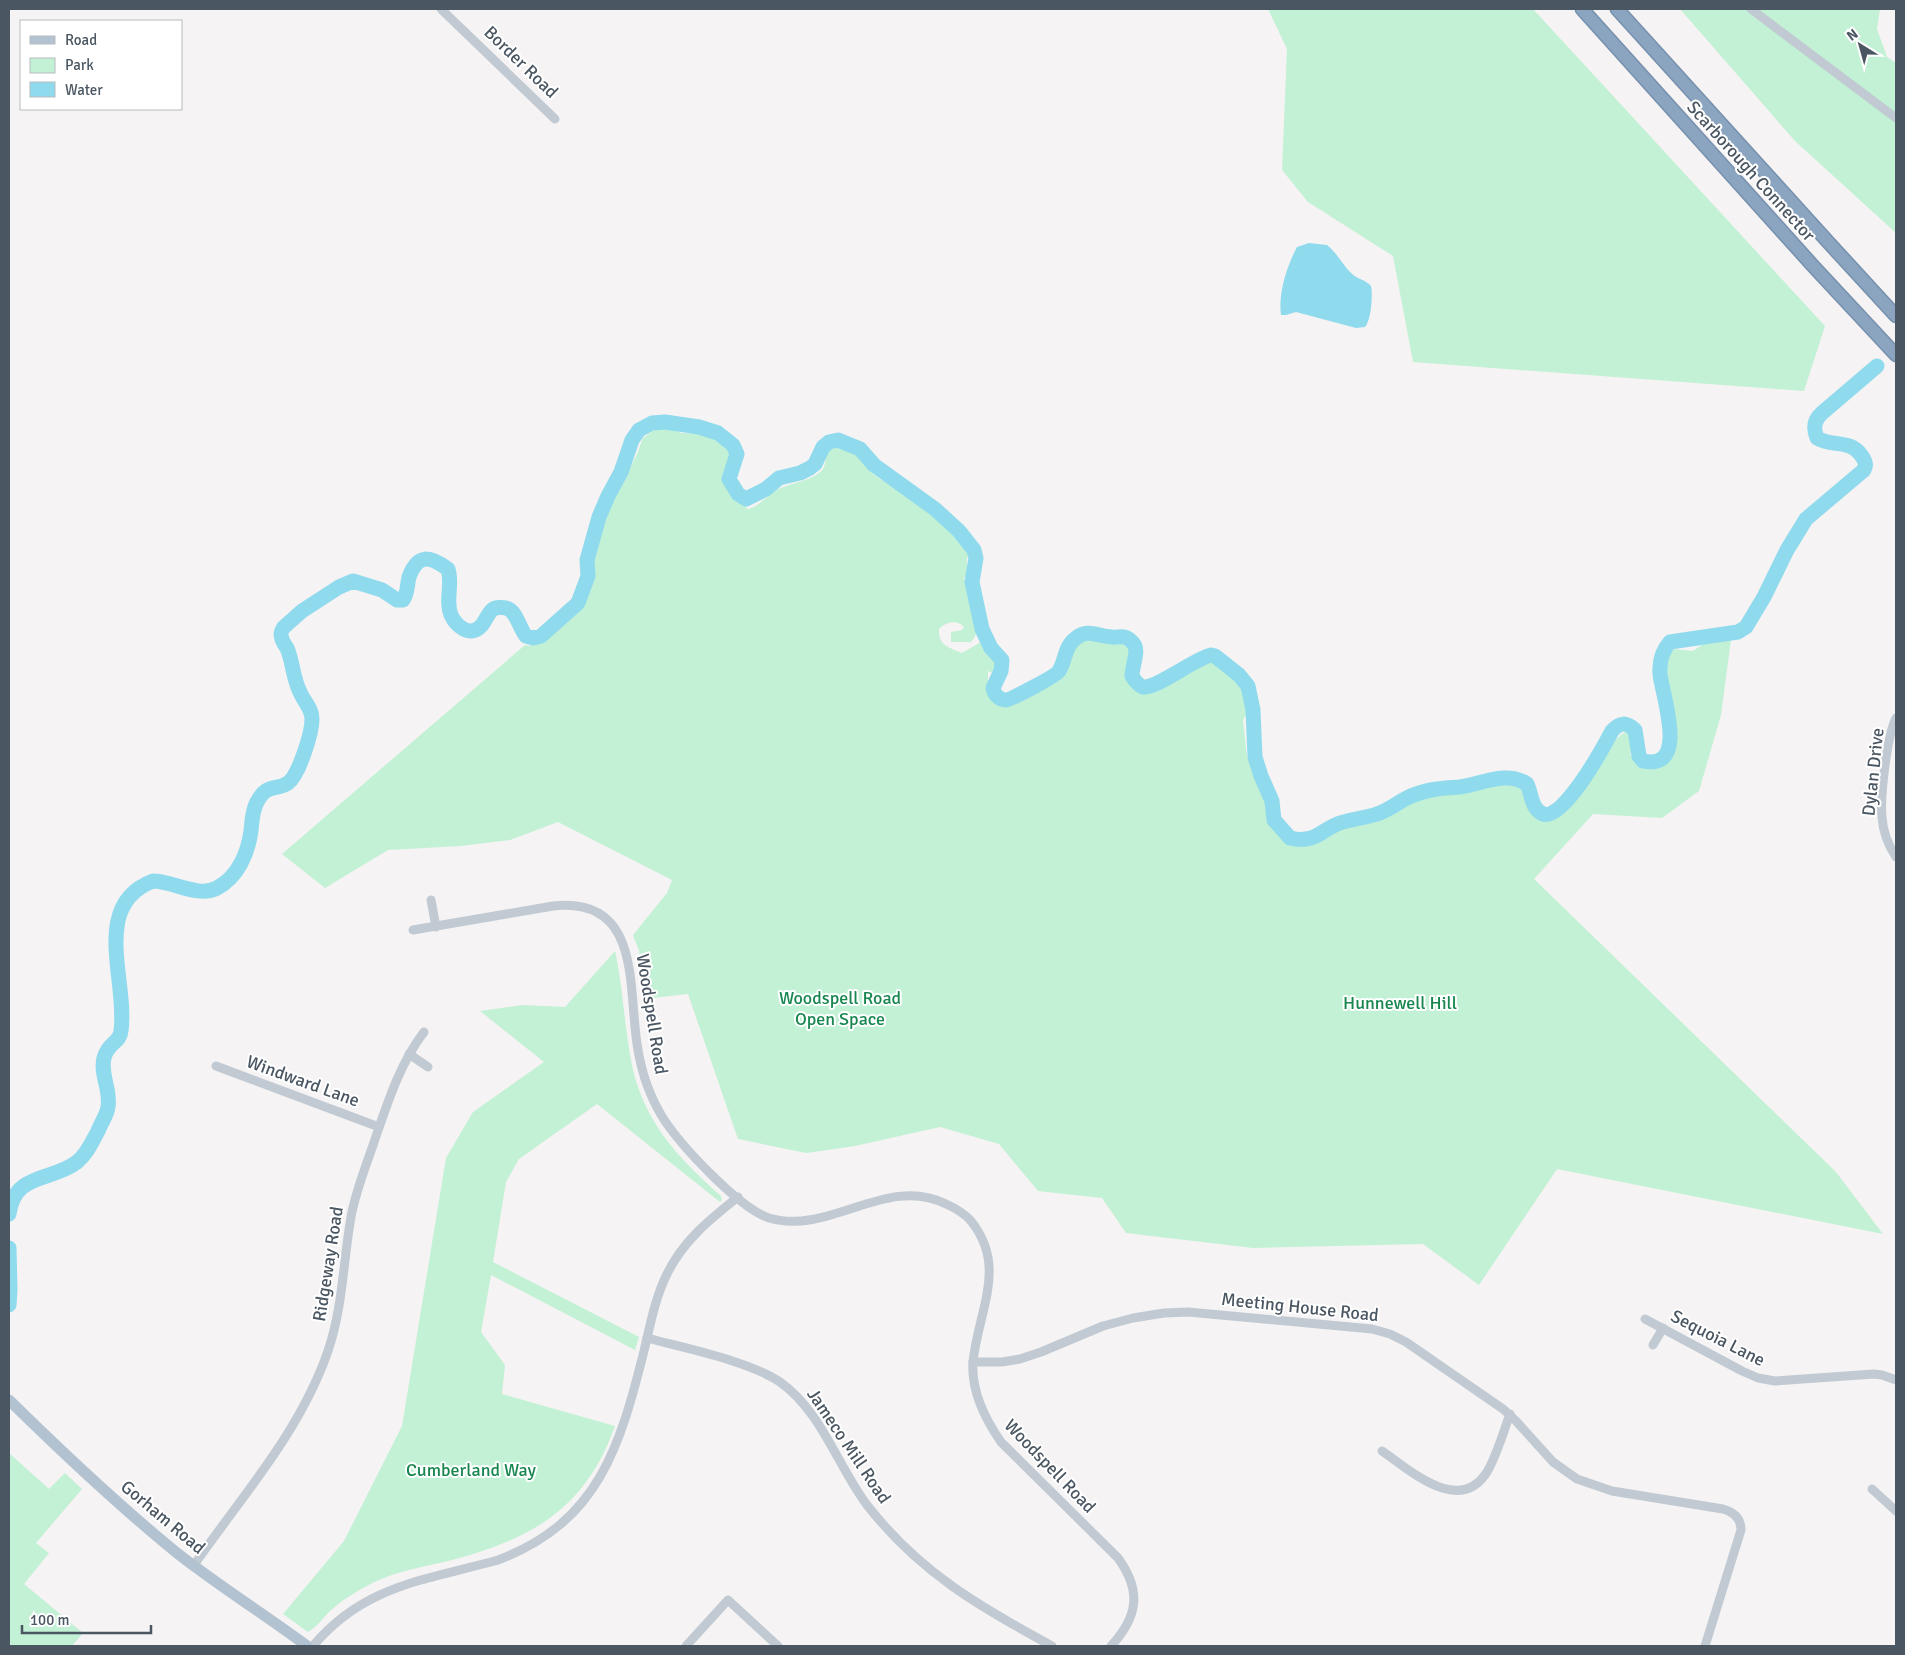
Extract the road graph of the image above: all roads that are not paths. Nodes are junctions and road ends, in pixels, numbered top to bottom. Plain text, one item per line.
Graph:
1 (441, 9) edge
2 (1582, 9) edge
3 (1617, 9) edge
4 (1751, 9) edge
5 (1896, 118) edge
6 (555, 119) dead end
7 (1896, 316) edge
8 (1896, 355) edge
9 (1896, 718) edge
10 (1896, 857) edge
11 (431, 900) dead end
12 (436, 926) junction
13 (413, 930) dead end
14 (424, 1032) dead end
15 (409, 1054) junction
16 (216, 1066) dead end
17 (428, 1067) dead end
18 (379, 1127) junction
19 (738, 1198) junction
20 (1645, 1319) dead end
21 (1663, 1328) junction
22 (647, 1338) junction
23 (1653, 1345) dead end
24 (973, 1362) junction
25 (1896, 1380) edge
26 (9, 1400) edge
27 (1510, 1414) junction
28 (1382, 1451) dead end
29 (1872, 1489) dead end
30 (1896, 1511) edge
31 (194, 1565) junction
32 (307, 1646) edge
33 (313, 1646) edge
34 (686, 1646) edge
35 (778, 1646) edge
36 (1052, 1646) edge
37 (1111, 1646) edge
38 (1705, 1646) edge

1 - 6 street, Border Road
2 - 8 highway, Scarborough Connector
3 - 7 highway, Scarborough Connector
4 - 5 street
9 - 10 street, Dylan Drive
11 - 12 street
12 - 13 street, Woodspell Road
12 - 19 street, Woodspell Road
14 - 15 street, Ridgeway Road
15 - 17 street
15 - 18 street, Ridgeway Road
16 - 18 street, Windward Lane
18 - 31 street, Ridgeway Road
19 - 22 street
19 - 24 street, Woodspell Road
20 - 21 street, Sequoia Lane
21 - 23 street
21 - 25 street, Sequoia Lane
22 - 33 street
22 - 36 street, Jameco Mill Road
24 - 27 street, Meeting House Road
24 - 37 street, Woodspell Road
26 - 31 main road, Gorham Road
27 - 28 street
27 - 38 street, Meeting House Road
29 - 30 street
31 - 32 main road, Gorham Road
34 - 35 street

